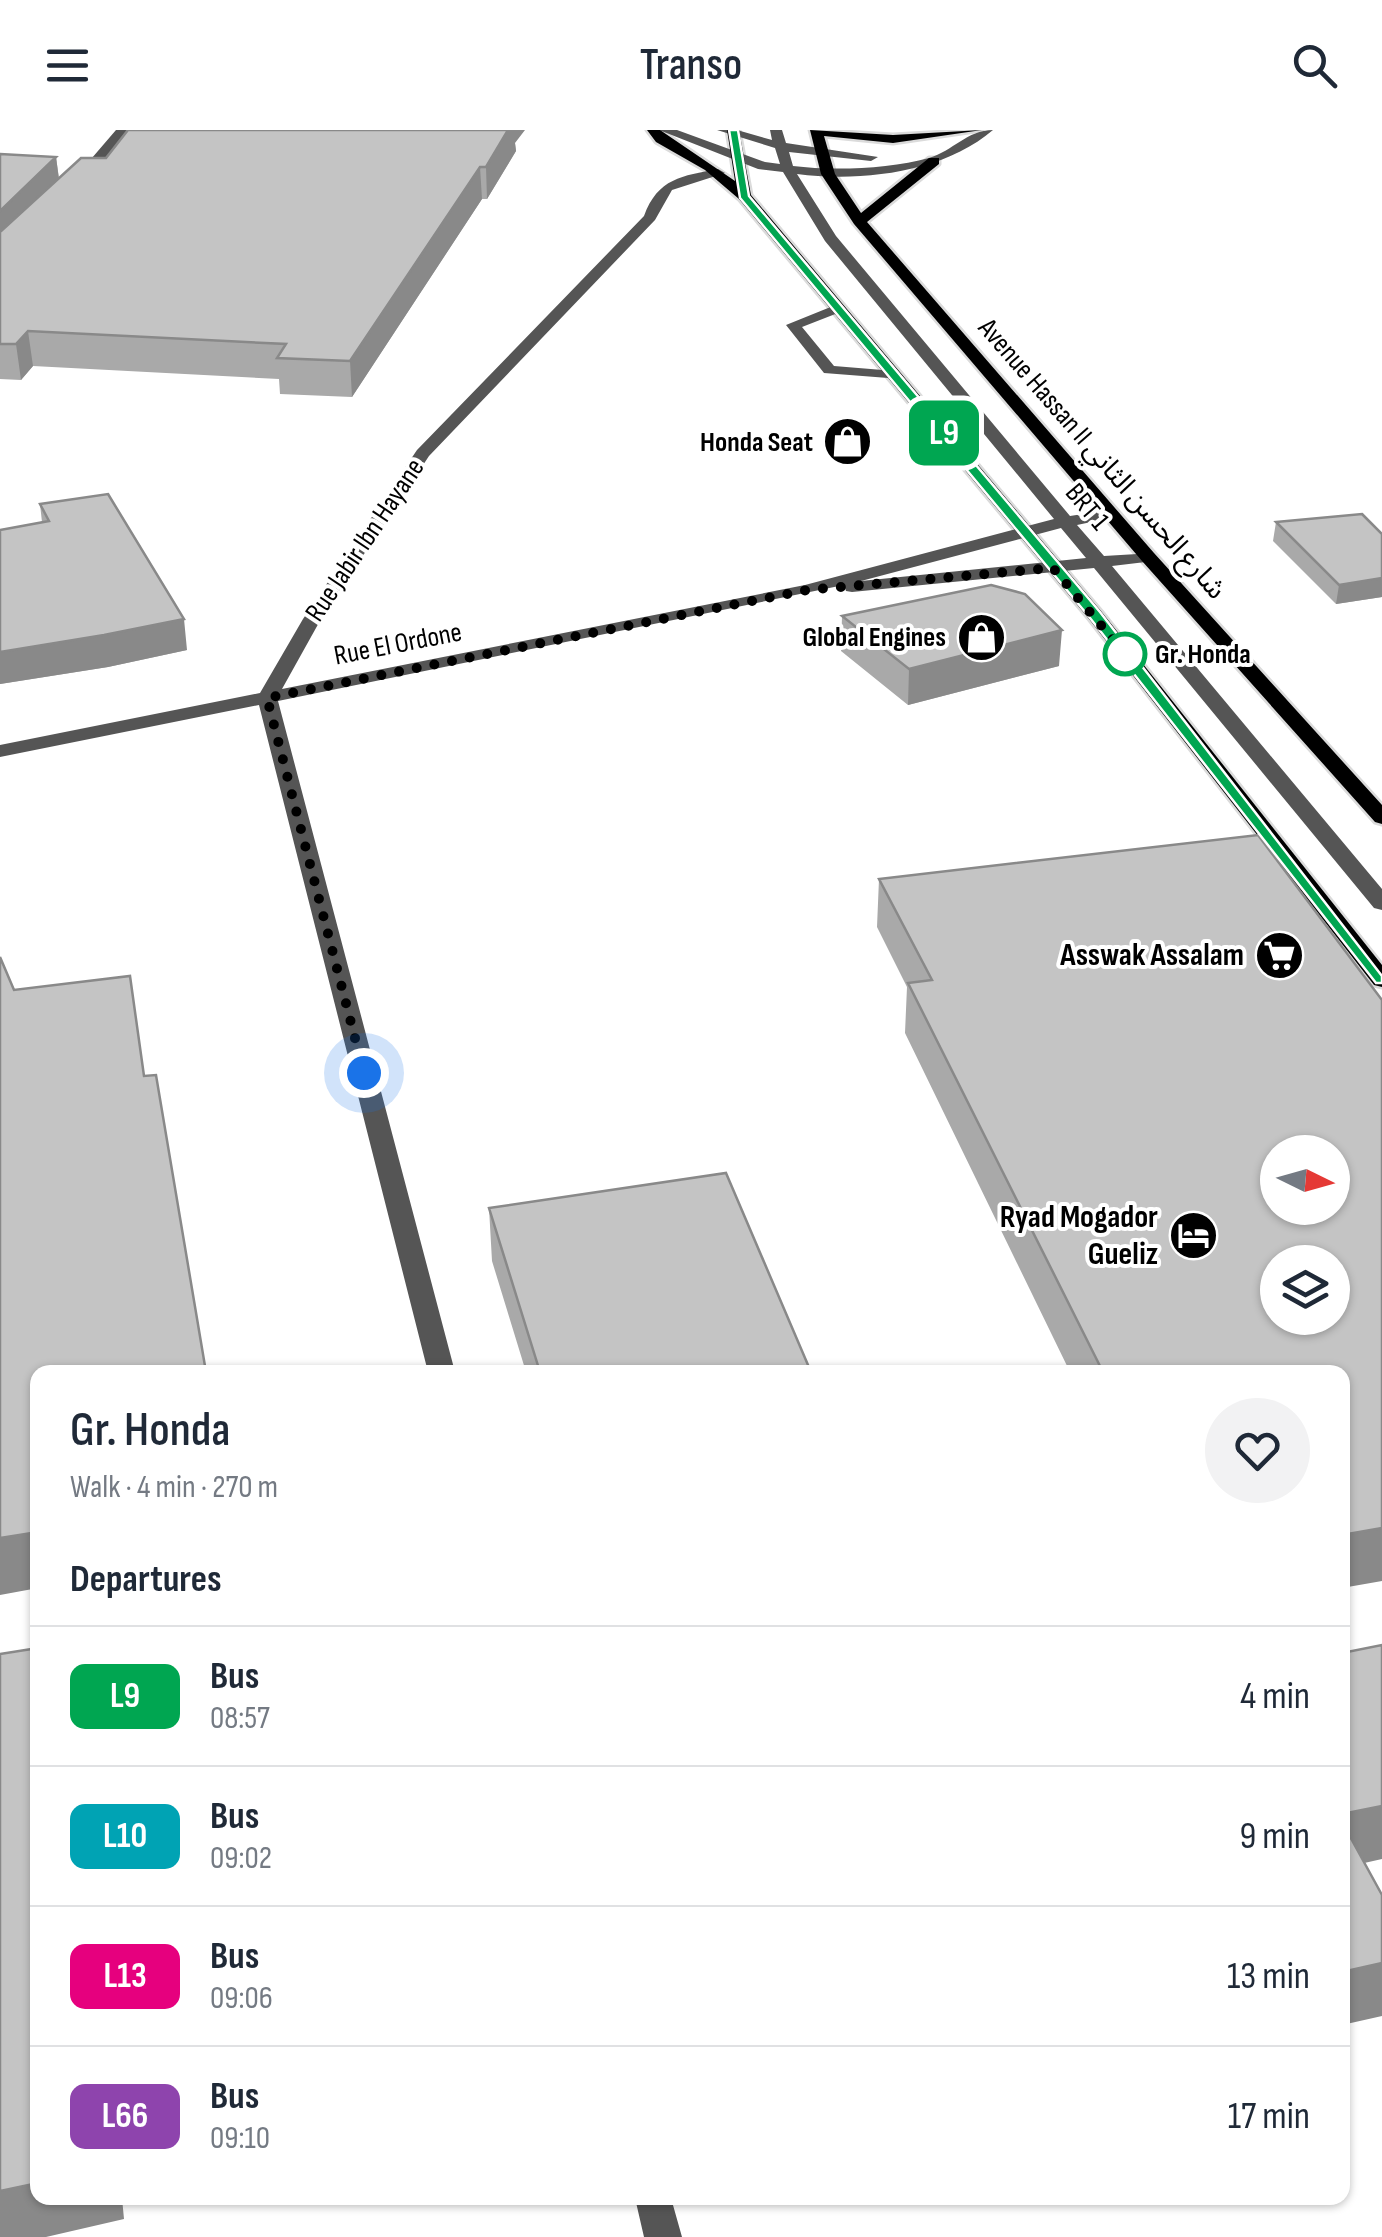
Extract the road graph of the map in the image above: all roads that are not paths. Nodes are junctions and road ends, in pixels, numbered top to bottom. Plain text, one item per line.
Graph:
1 (123, 130) edge
2 (652, 130) edge
3 (665, 130) edge
4 (976, 130) edge
5 (987, 130) edge
6 (730, 131) edge
7 (816, 131) edge
8 (777, 138) edge
9 (950, 152) junction
10 (820, 155) junction
11 (738, 158) junction
12 (934, 161) junction
13 (788, 170) junction
14 (718, 173) junction
15 (828, 174) junction
16 (744, 196) junction
17 (63, 198) edge
18 (859, 221) junction
19 (838, 308) junction
20 (895, 376) junction
21 (1109, 513) junction
22 (1064, 522) junction
23 (1024, 530) junction
24 (1148, 558) junction
25 (1098, 563) junction
26 (1053, 568) junction
27 (807, 590) junction
28 (267, 698) junction
29 (0, 751) edge
30 (1382, 818) edge
31 (1382, 903) edge
32 (1382, 980) edge
33 (438, 1365) edge
34 (655, 2205) edge
35 (663, 2237) edge

1 - 17 street
2 - 14 main road
3 - 11 street
4 - 7 main road
5 - 9 street
6 - 8 street
6 - 11 main road
7 - 10 main road, Avenue Hassan II شارع الحسن الثاني
8 - 10 street
8 - 13 street, BRT 1
9 - 10 street
9 - 12 street
10 - 15 main road, Avenue Hassan II شارع الحسن الثاني
11 - 13 street
11 - 16 main road
12 - 15 street
12 - 18 main road
13 - 15 street
13 - 22 street, BRT 1
14 - 16 main road
14 - 28 street, Rue Jabir Ibn Hayane
15 - 18 main road, Avenue Hassan II شارع الحسن الثاني
16 - 19 main road
18 - 21 main road, Avenue Hassan II شارع الحسن الثاني
19 - 20 main road
19 - 20 street
20 - 23 main road
21 - 22 street, Rue El Ordone
21 - 24 main road, Avenue Hassan II شارع الحسن الثاني
22 - 23 street, Rue El Ordone
22 - 25 street, BRT 1
23 - 26 main road
23 - 27 street, Rue El Ordone
24 - 25 street, Rue El Ordone
24 - 30 main road, Avenue Hassan II شارع الحسن الثاني
25 - 26 street, Rue El Ordone
25 - 31 street, BRT 1
26 - 27 street, Rue El Ordone
26 - 32 main road
27 - 28 street, Rue El Ordone
28 - 29 street, Rue El Ordone
28 - 33 street
34 - 35 street

